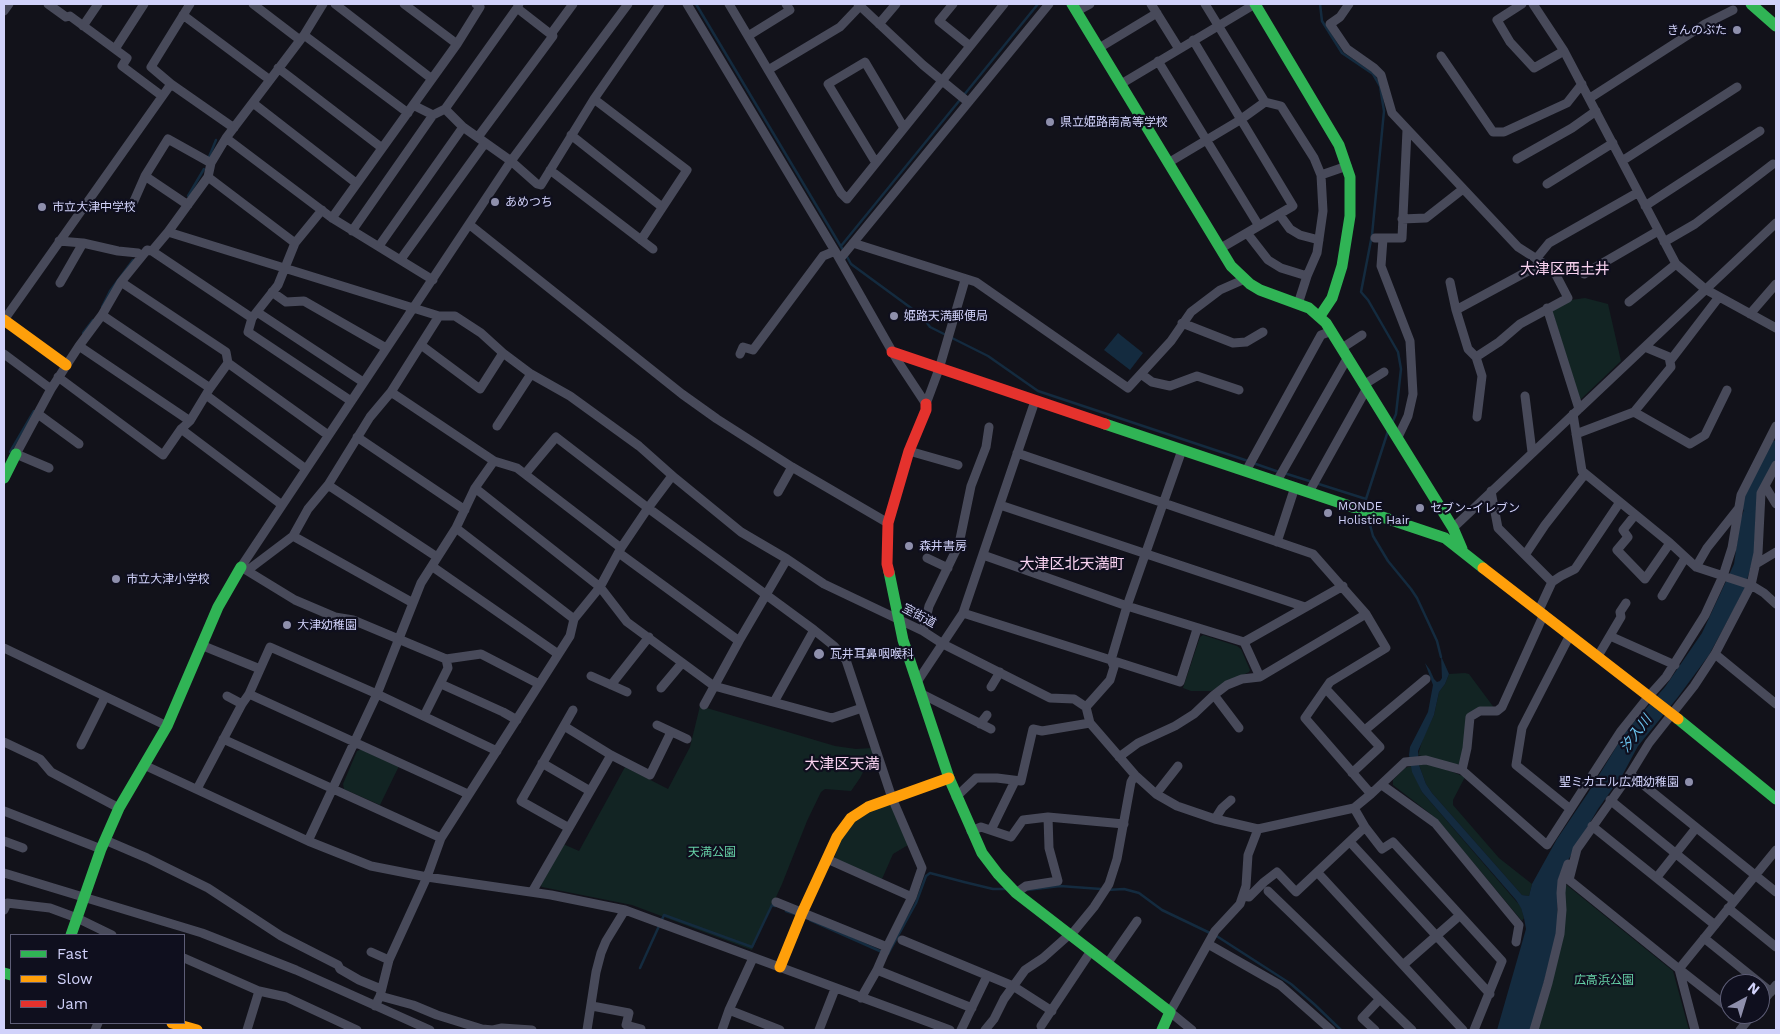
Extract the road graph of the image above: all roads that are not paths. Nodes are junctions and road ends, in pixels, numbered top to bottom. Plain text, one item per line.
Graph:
1 (9, 4) edge
2 (48, 4) edge
3 (98, 4) edge
4 (144, 4) edge
5 (190, 4) edge
6 (253, 4) edge
7 (323, 4) edge
8 (335, 4) edge
9 (404, 4) edge
10 (476, 4) edge
11 (573, 4) edge
12 (628, 4) edge
13 (660, 4) edge
14 (687, 4) edge
15 (729, 4) edge
16 (786, 4) edge
17 (896, 4) edge
18 (953, 4) edge
19 (1004, 4) edge
20 (1049, 4) edge
21 (1090, 4) edge
22 (1151, 4) edge
23 (1205, 4) edge
24 (1255, 4) edge
25 (1349, 4) edge
26 (1522, 4) edge
27 (1533, 4) edge
28 (1751, 4) edge
29 (859, 5) edge
30 (518, 6) edge
31 (1075, 7) edge
32 (1733, 10) dead end
33 (4, 11) edge
34 (1157, 13) junction
35 (184, 15) junction
36 (879, 24) junction
37 (1218, 25) junction
38 (83, 26) junction
39 (1776, 26) edge
40 (551, 34) junction
41 (748, 36) junction
42 (302, 37) junction
43 (1193, 40) junction
44 (457, 44) junction
45 (970, 46) junction
46 (1099, 48) junction
47 (1179, 48) junction
48 (115, 49) junction
49 (1564, 51) junction
50 (1442, 56) dead end
51 (1158, 61) junction
52 (278, 68) junction
53 (768, 70) junction
54 (432, 79) junction
55 (270, 80) junction
56 (943, 80) junction
57 (171, 84) junction
58 (1121, 84) junction
59 (1582, 84) junction
60 (1737, 87) dead end
61 (162, 96) junction
62 (1590, 98) junction
63 (594, 99) junction
64 (968, 102) junction
65 (1265, 102) junction
66 (253, 103) junction
67 (413, 105) junction
68 (445, 109) junction
69 (1596, 111) junction
70 (408, 113) junction
71 (433, 115) junction
72 (1240, 120) junction
73 (463, 127) junction
74 (234, 128) junction
75 (904, 128) junction
76 (1407, 130) junction
77 (1760, 131) dead end
78 (571, 135) junction
79 (226, 138) junction
80 (481, 140) junction
81 (1206, 140) junction
82 (1613, 144) junction
83 (382, 148) junction
84 (1517, 159) dead end
85 (511, 161) junction
86 (1622, 161) junction
87 (211, 163) junction
88 (876, 163) junction
89 (1168, 163) junction
90 (1773, 164) dead end
91 (1347, 166) junction
92 (550, 170) junction
93 (1321, 175) junction
94 (145, 176) junction
95 (208, 177) junction
96 (356, 182) junction
97 (1547, 184) dead end
98 (1463, 189) junction
99 (1637, 193) junction
100 (134, 201) dead end
101 (188, 205) junction
102 (1645, 206) junction
103 (662, 207) junction
104 (322, 210) junction
105 (1279, 214) junction
106 (332, 218) junction
107 (1402, 219) junction
108 (1776, 223) edge
109 (470, 225) junction
110 (1259, 226) junction
111 (1658, 230) junction
112 (352, 231) junction
113 (168, 232) junction
114 (1247, 234) junction
115 (641, 240) junction
116 (1319, 240) junction
117 (59, 241) junction
118 (1664, 242) junction
119 (82, 243) junction
120 (295, 243) junction
121 (853, 243) junction
122 (379, 246) junction
123 (1221, 248) junction
124 (653, 249) dead end
125 (152, 251) junction
126 (838, 255) junction
127 (142, 256) junction
128 (401, 259) junction
129 (1540, 261) junction
130 (1676, 264) junction
131 (285, 267) junction
132 (1584, 274) dead end
133 (1307, 276) junction
134 (1245, 279) junction
135 (432, 280) junction
136 (965, 280) junction
137 (121, 282) junction
138 (1450, 282) dead end
139 (60, 283) dead end
140 (1776, 284) edge
141 (1706, 289) junction
142 (272, 292) junction
143 (1719, 297) junction
144 (1629, 302) dead end
145 (1298, 304) junction
146 (413, 307) junction
147 (1546, 308) junction
148 (1456, 310) junction
149 (1750, 314) junction
150 (102, 315) junction
151 (254, 315) junction
152 (439, 316) junction
153 (1320, 316) junction
154 (4, 320) edge
155 (1182, 323) junction
156 (1776, 328) edge
157 (1332, 331) junction
158 (1263, 332) dead end
159 (1362, 335) dead end
160 (421, 345) junction
161 (79, 346) junction
162 (1644, 347) junction
163 (386, 348) junction
164 (892, 352) junction
165 (1345, 352) junction
166 (503, 353) junction
167 (4, 354) edge
168 (740, 354) dead end
169 (1476, 357) junction
170 (1670, 362) junction
171 (228, 363) junction
172 (66, 365) junction
173 (939, 369) junction
174 (1384, 372) dead end
175 (531, 374) junction
176 (1141, 374) junction
177 (58, 377) junction
178 (363, 382) junction
179 (1366, 386) junction
180 (51, 389) junction
181 (1239, 390) dead end
182 (1727, 390) dead end
183 (208, 392) junction
184 (391, 392) junction
185 (1525, 396) dead end
186 (1035, 401) junction
187 (351, 402) junction
188 (926, 404) junction
189 (1576, 411) junction
190 (1634, 412) junction
191 (38, 414) junction
192 (1477, 417) dead end
193 (190, 421) junction
194 (497, 426) dead end
195 (1776, 426) edge
196 (989, 427) dead end
197 (181, 429) junction
198 (1576, 434) junction
199 (328, 436) junction
200 (357, 436) junction
201 (1398, 437) junction
202 (79, 444) dead end
203 (1182, 450) junction
204 (909, 451) junction
205 (1532, 452) junction
206 (1018, 453) junction
207 (10, 458) edge
208 (494, 460) junction
209 (1250, 465) junction
210 (1776, 465) edge
211 (958, 466) dead end
212 (792, 467) junction
213 (49, 468) dead end
214 (306, 469) junction
215 (525, 474) junction
216 (1281, 474) junction
217 (1585, 474) junction
218 (672, 476) junction
219 (4, 478) edge
220 (328, 484) junction
221 (1313, 485) junction
222 (1765, 486) junction
223 (1295, 487) junction
224 (475, 488) junction
225 (778, 492) dead end
226 (1491, 492) junction
227 (1164, 502) junction
228 (1620, 502) junction
229 (1776, 504) edge
230 (282, 505) junction
231 (1000, 505) junction
232 (648, 508) junction
233 (1738, 508) junction
234 (465, 510) junction
235 (1635, 515) junction
236 (888, 523) junction
237 (456, 528) junction
238 (1453, 528) junction
239 (293, 536) junction
240 (1277, 542) junction
241 (1670, 543) junction
242 (1462, 550) junction
243 (620, 551) junction
244 (1776, 552) edge
245 (1145, 554) junction
246 (983, 555) junction
247 (1525, 555) junction
248 (437, 557) junction
249 (927, 558) dead end
250 (1685, 558) junction
251 (787, 559) junction
252 (1756, 564) junction
253 (432, 567) junction
254 (1696, 567) junction
255 (245, 568) junction
256 (948, 568) junction
257 (1723, 576) junction
258 (1552, 582) junction
259 (1751, 585) junction
260 (1343, 586) junction
261 (600, 587) junction
262 (766, 595) junction
263 (1662, 596) dead end
264 (413, 603) junction
265 (1626, 603) dead end
266 (1776, 604) edge
267 (1128, 606) junction
268 (1304, 608) junction
269 (1542, 612) junction
270 (963, 613) junction
271 (1366, 614) junction
272 (574, 618) junction
273 (898, 618) junction
274 (1197, 629) junction
275 (814, 630) junction
276 (923, 631) junction
277 (1570, 635) junction
278 (1610, 636) junction
279 (648, 638) junction
280 (400, 640) junction
281 (739, 641) junction
282 (1244, 642) junction
283 (943, 644) junction
284 (201, 645) junction
285 (4, 648) edge
286 (558, 654) junction
287 (1715, 654) junction
288 (1598, 656) junction
289 (446, 658) junction
290 (1111, 660) junction
291 (682, 663) junction
292 (1675, 665) junction
293 (260, 669) junction
294 (1000, 672) junction
295 (591, 676) dead end
296 (1260, 677) junction
297 (1426, 679) dead end
298 (441, 684) junction
299 (539, 684) junction
300 (611, 685) junction
301 (714, 686) junction
302 (919, 687) junction
303 (991, 687) dead end
304 (660, 688) dead end
305 (1326, 689) junction
306 (627, 692) dead end
307 (249, 694) junction
308 (377, 694) junction
309 (1214, 695) junction
310 (228, 696) dead end
311 (1648, 696) junction
312 (105, 697) junction
313 (774, 702) junction
314 (242, 704) junction
315 (1776, 704) edge
316 (704, 705) dead end
317 (1086, 707) junction
318 (862, 708) junction
319 (573, 710) dead end
320 (1671, 714) junction
321 (987, 715) dead end
322 (424, 716) junction
323 (517, 720) junction
324 (1090, 723) junction
325 (980, 724) junction
326 (657, 725) dead end
327 (166, 726) junction
328 (564, 726) junction
329 (1239, 728) dead end
330 (991, 729) dead end
331 (1365, 730) junction
332 (671, 732) junction
333 (223, 739) junction
334 (687, 739) dead end
335 (4, 742) edge
336 (354, 742) junction
337 (81, 745) dead end
338 (497, 751) junction
339 (611, 755) junction
340 (1118, 757) junction
341 (542, 763) junction
342 (144, 765) junction
343 (1178, 766) dead end
344 (1462, 770) junction
345 (1352, 773) junction
346 (1630, 774) junction
347 (1135, 775) junction
348 (948, 778) junction
349 (1015, 780) junction
350 (1382, 784) junction
351 (332, 788) junction
352 (197, 789) junction
353 (590, 791) junction
354 (468, 794) junction
355 (1156, 794) junction
356 (1371, 794) junction
357 (956, 797) junction
358 (892, 798) junction
359 (1776, 799) edge
360 (1231, 800) dead end
361 (1610, 800) junction
362 (119, 808) junction
363 (1354, 808) junction
364 (1569, 808) junction
365 (4, 811) edge
366 (1048, 817) junction
367 (1215, 819) junction
368 (1124, 824) junction
369 (1592, 826) junction
370 (569, 828) junction
371 (1365, 828) junction
372 (1696, 828) junction
373 (1258, 829) junction
374 (991, 830) junction
375 (971, 831) junction
376 (441, 838) junction
377 (4, 841) edge
378 (308, 841) junction
379 (1350, 842) junction
380 (103, 844) junction
381 (23, 848) dead end
382 (1577, 849) junction
383 (1776, 850) edge
384 (1676, 854) junction
385 (827, 859) junction
386 (4, 873) edge
387 (1318, 873) junction
388 (1756, 875) junction
389 (427, 877) junction
390 (1657, 877) junction
391 (1268, 891) dead end
392 (532, 892) junction
393 (1776, 892) edge
394 (1016, 893) junction
395 (1243, 896) junction
396 (912, 897) junction
397 (84, 898) junction
398 (776, 902) dead end
399 (1731, 905) junction
400 (4, 910) edge
401 (625, 910) junction
402 (802, 913) junction
403 (1460, 916) junction
404 (77, 918) junction
405 (1137, 921) dead end
406 (1715, 925) junction
407 (71, 934) edge
408 (110, 934) edge
409 (1070, 934) junction
410 (1436, 937) junction
411 (1704, 938) junction
412 (902, 940) dead end
413 (1209, 942) junction
414 (1516, 942) dead end
415 (887, 947) junction
416 (1776, 947) edge
417 (1092, 951) junction
418 (371, 952) dead end
419 (185, 958) edge
420 (753, 958) junction
421 (389, 960) junction
422 (1107, 964) junction
423 (1403, 966) junction
424 (780, 967) junction
425 (1679, 969) junction
426 (877, 970) junction
427 (987, 976) junction
428 (1013, 986) junction
429 (835, 989) junction
430 (1774, 989) edge
431 (259, 991) junction
432 (380, 992) junction
433 (1490, 994) junction
434 (861, 998) junction
435 (1379, 1000) junction
436 (1720, 1001) edge
437 (375, 1006) junction
438 (592, 1006) junction
439 (972, 1008) junction
440 (729, 1010) junction
441 (1052, 1011) junction
442 (1170, 1012) junction
443 (175, 1024) edge
444 (1041, 1026) dead end
445 (196, 1030) edge
446 (246, 1030) edge
447 (357, 1030) edge
448 (430, 1030) edge
449 (532, 1030) edge
450 (587, 1030) edge
451 (641, 1030) edge
452 (722, 1030) edge
453 (780, 1030) edge
454 (819, 1030) edge
455 (950, 1030) edge
456 (961, 1030) edge
457 (986, 1030) edge
458 (1162, 1030) edge
459 (1192, 1030) edge
460 (1330, 1030) edge
461 (1375, 1030) edge
462 (1412, 1030) edge
463 (1462, 1030) edge
464 (1474, 1030) edge
465 (1534, 1030) edge
466 (1695, 1030) edge

1 - 33 street
2 - 38 street
3 - 38 street
4 - 48 street
5 - 35 street
6 - 42 street
7 - 42 street
8 - 54 street
9 - 44 street
10 - 44 street
11 - 40 street
12 - 85 street
13 - 63 street
14 - 126 street
15 - 41 street
16 - 41 street
17 - 36 street
18 - 45 street
19 - 45 street
20 - 64 street
21 - 31 street
22 - 34 street
23 - 37 street
24 - 37 street
24 - 91 street
25 - 76 street
26 - 49 street
27 - 49 street
28 - 39 street
29 - 36 street
29 - 53 street
30 - 40 street
30 - 68 street
31 - 46 street
32 - 62 street
34 - 46 street
34 - 47 street
35 - 55 street
35 - 57 street
36 - 56 street
37 - 43 street
37 - 65 street
38 - 48 street
40 - 80 street
41 - 53 street
42 - 52 street
42 - 70 street
43 - 47 street
43 - 72 street
44 - 54 street
45 - 56 street
46 - 58 street
47 - 51 street
48 - 61 street
49 - 59 street
50 - 59 street
51 - 58 street
51 - 81 street
52 - 55 street
52 - 83 street
53 - 88 street
54 - 67 street
55 - 66 street
56 - 64 street
56 - 75 street
57 - 61 street
57 - 74 street
58 - 89 street
59 - 62 street
60 - 86 street
61 - 117 street
62 - 69 street
63 - 78 street
63 - 103 street
64 - 121 street
65 - 72 street
65 - 93 street
66 - 74 street
66 - 96 street
67 - 70 street
67 - 71 street
68 - 71 street
68 - 73 street
69 - 82 street
69 - 84 street
70 - 83 street
71 - 112 street
72 - 81 street
72 - 105 street
73 - 80 street
73 - 122 street
74 - 79 street
75 - 88 street
75 - 88 street
76 - 98 street
76 - 107 street
77 - 102 street
78 - 92 street
78 - 103 street
79 - 87 street
79 - 104 street
80 - 85 street
80 - 128 street
81 - 89 street
81 - 110 street
82 - 86 street
82 - 97 street
83 - 96 street
85 - 92 street
85 - 109 street
86 - 99 street
87 - 94 street
87 - 95 street
89 - 123 street
90 - 118 street
91 - 93 street
91 - 153 street
92 - 115 street
93 - 116 street
94 - 100 street
94 - 101 street
95 - 101 street
95 - 120 street
96 - 106 street
98 - 107 street
98 - 129 street
99 - 102 street
99 - 129 street
101 - 113 street
102 - 111 street
103 - 115 street
104 - 106 street
104 - 120 street
105 - 110 street
105 - 116 street
106 - 112 street
107 - 201 street
108 - 141 street
109 - 135 street
109 - 212 street
110 - 114 street
111 - 118 street
111 - 132 street
112 - 122 street
113 - 125 street
113 - 131 street, 室街道
114 - 123 street
114 - 133 street
115 - 124 street
116 - 133 street
117 - 119 street
117 - 154 street
118 - 130 street
119 - 127 street
119 - 139 street
120 - 131 street
121 - 126 street
121 - 136 street
122 - 128 street
123 - 134 street
125 - 127 street
125 - 151 street
126 - 164 street
126 - 168 street
127 - 137 street
128 - 135 street
129 - 147 street
129 - 148 street
130 - 141 street
130 - 144 street
131 - 142 street
131 - 146 street, 室街道
133 - 145 street
134 - 145 street
134 - 155 street
135 - 146 street
136 - 173 street
136 - 176 street
137 - 150 street
137 - 171 street
138 - 148 street
140 - 149 street
141 - 143 street
141 - 162 street
142 - 151 street
142 - 163 street
143 - 149 street
143 - 170 street
145 - 153 street
146 - 152 street, 室街道
146 - 163 street
147 - 169 street
147 - 189 street
148 - 169 street
149 - 156 street
150 - 161 street
150 - 183 street
151 - 178 street
151 - 187 street
152 - 160 street
152 - 166 street, 室街道
153 - 157 street
154 - 172 street
155 - 158 street
155 - 176 street
157 - 165 street
157 - 209 street
159 - 165 street
160 - 166 street
160 - 184 street
161 - 172 street
161 - 193 street
162 - 170 street
162 - 189 street
163 - 178 street
164 - 173 street
164 - 188 street
165 - 179 street
165 - 216 street
166 - 175 street, 室街道
167 - 180 street
169 - 192 street
170 - 190 street
171 - 183 street
171 - 199 street
172 - 177 street
173 - 186 street
173 - 188 street
174 - 179 street
175 - 194 street
175 - 218 street, 室街道
176 - 181 street
177 - 180 street
177 - 197 street
178 - 187 street
179 - 201 street
179 - 221 street
180 - 191 street
182 - 190 street
183 - 193 street
183 - 214 street
184 - 200 street
184 - 208 street
185 - 205 street
186 - 203 street
186 - 206 street
187 - 199 street
188 - 204 street
189 - 198 street
189 - 205 street
190 - 198 street
191 - 202 street
191 - 207 street
193 - 197 street
195 - 233 street
196 - 256 street
197 - 230 street
198 - 217 street
199 - 214 street
200 - 220 street
200 - 234 street
201 - 238 street
203 - 209 street
203 - 227 street
204 - 211 street
204 - 236 street
205 - 226 street
206 - 227 street
206 - 231 street
207 - 213 street
207 - 219 street
208 - 215 street
208 - 224 street
209 - 216 street
210 - 222 street
212 - 225 street
212 - 236 street
214 - 230 street
215 - 232 street
215 - 243 street
216 - 223 street
217 - 228 street
217 - 247 street
218 - 232 street
218 - 251 street, 室街道
220 - 239 street
220 - 248 street
221 - 223 street
221 - 242 street
222 - 229 street
222 - 252 street
223 - 240 street
224 - 234 street
224 - 261 street
226 - 238 street
226 - 247 street
227 - 240 street
227 - 245 street
228 - 235 street
228 - 258 street
230 - 255 street
231 - 245 street
231 - 246 street
232 - 243 street
232 - 262 street
233 - 254 street
233 - 257 street
234 - 237 street
235 - 241 street
235 - 241 street
236 - 273 street
237 - 248 street
237 - 272 street
238 - 242 street
239 - 255 street
239 - 264 street
240 - 260 street
241 - 250 street
242 - 269 street
243 - 261 street
243 - 281 street
244 - 252 street
245 - 267 street
245 - 268 street
246 - 267 street
246 - 270 street
247 - 258 street
248 - 253 street
249 - 256 street
250 - 254 street
250 - 263 street
251 - 262 street
251 - 273 street, 室街道
252 - 259 street
253 - 264 street
253 - 286 street
254 - 257 street
255 - 280 street
255 - 284 street
256 - 276 street
257 - 259 street
257 - 292 street
258 - 269 street
259 - 266 street
259 - 287 street
260 - 268 street
260 - 271 street
261 - 272 street
261 - 279 street
262 - 275 street
262 - 281 street
264 - 280 street
265 - 278 street
267 - 274 street
267 - 290 street
268 - 282 street
269 - 277 street
269 - 344 street
270 - 283 street
270 - 290 street
271 - 296 street
271 - 305 street
272 - 286 street
273 - 276 street, 室街道
273 - 302 street
274 - 282 street
274 - 290 street
275 - 313 street
275 - 318 street
276 - 283 street, 室街道
277 - 288 street
277 - 364 street
278 - 288 street
278 - 292 street
279 - 291 street
279 - 300 street
280 - 289 street
280 - 308 street
281 - 301 street
282 - 296 street
283 - 294 street, 室街道
283 - 302 street
284 - 293 street
284 - 327 street
285 - 312 street
286 - 299 street
287 - 315 street
287 - 320 street
288 - 311 street
289 - 298 street
289 - 299 street
290 - 317 street
291 - 301 street
291 - 304 street
292 - 311 street
293 - 307 street
293 - 308 street
294 - 303 street
294 - 317 street, 室街道
295 - 300 street
296 - 309 street
297 - 331 street
298 - 322 street
298 - 323 street
299 - 323 street
300 - 306 street
301 - 313 street
301 - 316 street
302 - 325 street
302 - 348 street
305 - 331 street
305 - 345 street
307 - 314 street
307 - 336 street
308 - 322 street
308 - 336 street
309 - 329 street
309 - 340 street
310 - 314 street
311 - 320 street
311 - 364 street
312 - 327 street
312 - 337 street
313 - 318 street
314 - 333 street
317 - 324 street
318 - 358 street
319 - 328 street
320 - 346 street
320 - 359 street
321 - 325 street
322 - 338 street
323 - 338 street
324 - 340 street
324 - 349 street
325 - 330 street
326 - 332 street
327 - 342 street
328 - 339 street
328 - 341 street
331 - 345 street
332 - 334 street
332 - 339 street
333 - 351 street
333 - 352 street
335 - 362 street
336 - 351 street
336 - 354 street
338 - 354 street
339 - 353 street
340 - 347 street
341 - 353 street
341 - 370 street
342 - 352 street
342 - 362 street
343 - 355 street
344 - 350 street
344 - 364 street
345 - 356 street
346 - 361 street
346 - 372 street
347 - 355 street
347 - 368 street
348 - 357 street
348 - 358 street
349 - 357 street
349 - 374 street
350 - 356 street
350 - 414 street
351 - 376 street
351 - 378 street
352 - 378 street
353 - 370 street
354 - 376 street
355 - 367 street
356 - 363 street
357 - 375 street
358 - 385 street
358 - 396 street
360 - 367 street
361 - 369 street
361 - 384 street
362 - 380 street
363 - 371 street
363 - 373 street
365 - 380 street
366 - 368 street
366 - 374 street
366 - 394 street
367 - 373 street
368 - 409 street
369 - 382 street
369 - 390 street
370 - 392 street
371 - 379 street
371 - 403 street
372 - 384 street
372 - 388 street
373 - 395 street
374 - 375 street
375 - 394 street
376 - 389 street
377 - 381 street
378 - 389 street
379 - 387 street
379 - 410 street
380 - 397 street
380 - 432 street
382 - 425 street
382 - 465 street
383 - 388 street
384 - 390 street
384 - 399 street
385 - 396 street
385 - 402 street
386 - 397 street
387 - 395 street
387 - 423 street
388 - 393 street
388 - 399 street
389 - 392 street
389 - 421 street
390 - 406 street
391 - 435 street
392 - 401 street
394 - 409 street
395 - 413 street
396 - 415 street
397 - 404 street
397 - 437 street
398 - 402 street
399 - 406 street
399 - 416 street
400 - 404 street
401 - 420 street
401 - 438 street
402 - 415 street
402 - 424 street
403 - 410 street
403 - 433 street
404 - 407 street
404 - 408 street
405 - 422 street
406 - 411 street
409 - 417 street
409 - 428 street
410 - 423 street
410 - 433 street
411 - 425 street
411 - 430 street
412 - 427 street
413 - 442 street
413 - 460 street
415 - 426 street
417 - 422 street
417 - 441 street
418 - 421 street
419 - 431 street
420 - 424 street
420 - 440 street
421 - 432 street
422 - 442 street
423 - 463 street
424 - 429 street
425 - 436 street
425 - 466 street
426 - 434 street
426 - 439 street
427 - 428 street
427 - 439 street
428 - 441 street
428 - 457 street
429 - 434 street
429 - 454 street
431 - 446 street
431 - 447 street
432 - 437 street
432 - 449 street
433 - 464 street
434 - 455 street
435 - 461 street
435 - 462 street
437 - 448 street
438 - 450 street
438 - 451 street
439 - 456 street
440 - 452 street
440 - 453 street
441 - 444 street
442 - 458 street
442 - 459 street
443 - 445 street

